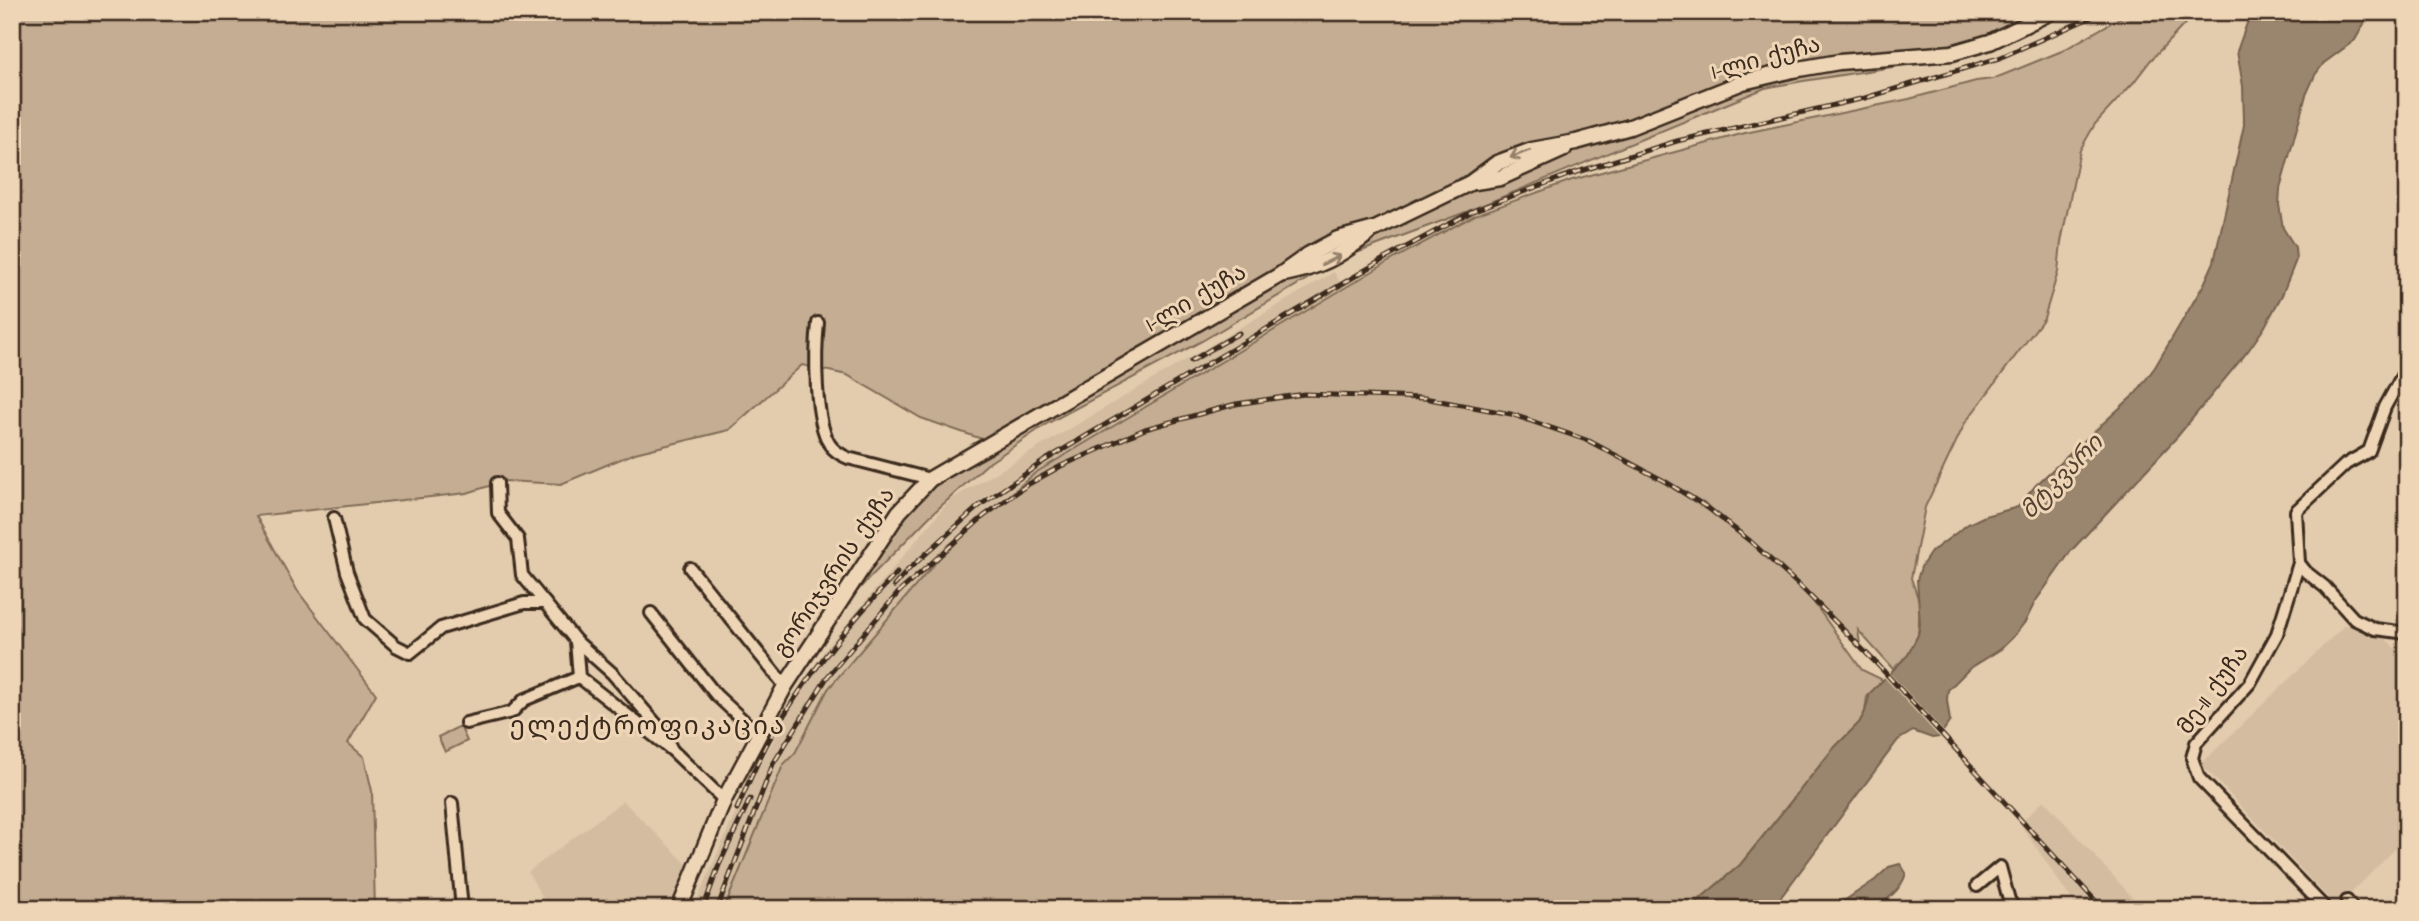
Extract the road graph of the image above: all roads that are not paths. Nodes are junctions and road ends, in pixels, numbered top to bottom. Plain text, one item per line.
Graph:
1 (2051, 12) edge
2 (818, 323) dead end
3 (1135, 360) joint
4 (2407, 367) edge
5 (930, 479) junction
6 (497, 483) dead end
7 (334, 518) dead end
8 (2299, 563) junction
9 (690, 568) dead end
10 (545, 603) junction
11 (651, 613) dead end
12 (2407, 632) edge
13 (576, 641) junction
14 (579, 677) junction
15 (785, 685) junction
16 (466, 723) dead end
17 (758, 734) junction
18 (672, 750) junction
19 (724, 800) junction
20 (452, 803) dead end
21 (1977, 886) dead end
22 (464, 906) edge
23 (679, 909) edge
24 (2015, 909) edge
25 (2326, 909) edge

1 - 3 main road, 1-ლი ქუჩა
2 - 5 street
3 - 5 main road, გორიჯვრის ქუჩა
4 - 8 street, მე-11 ქუჩა
5 - 15 main road, გორიჯვრის ქუჩა
6 - 10 street
7 - 10 street
8 - 12 street
8 - 25 street, მე-11 ქუჩა
9 - 15 street
10 - 13 street
11 - 17 street
13 - 14 street
13 - 18 street
14 - 16 street
14 - 18 street
15 - 17 main road, გორიჯვრის ქუჩა
17 - 19 main road, გორიჯვრის ქუჩა
18 - 19 street
19 - 23 main road, გორიჯვრის ქუჩა
20 - 22 street
21 - 24 street

